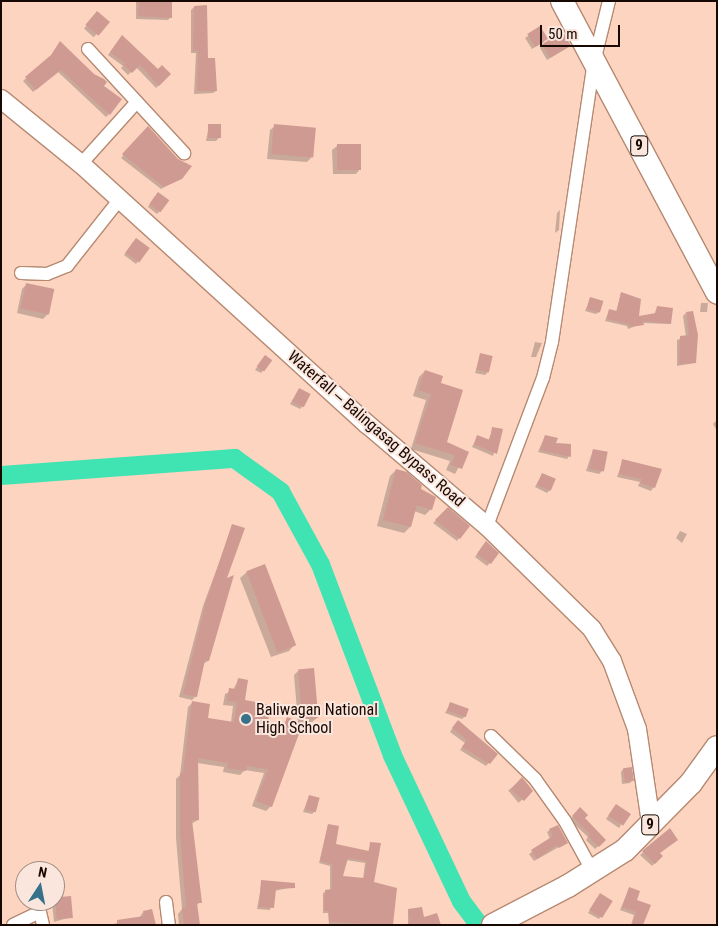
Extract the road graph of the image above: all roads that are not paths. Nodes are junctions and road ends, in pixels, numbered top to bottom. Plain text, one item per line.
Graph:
1 (562, 1) edge
2 (609, 1) edge
3 (88, 49) dead end
4 (594, 62) junction
5 (1, 99) edge
6 (136, 104) junction
7 (184, 153) dead end
8 (81, 164) junction
9 (120, 199) junction
10 (21, 273) dead end
11 (717, 292) edge
12 (487, 526) junction
13 (491, 736) dead end
14 (717, 747) edge
15 (652, 823) junction
16 (593, 872) junction
17 (166, 902) dead end
18 (12, 925) edge
19 (43, 925) edge
20 (169, 925) edge
21 (492, 925) edge

1 - 4 highway, 9
2 - 4 street
3 - 6 street
4 - 11 highway, 9
4 - 12 street
5 - 8 main road, Waterfall ‒ Balingasag Bypass Road
6 - 7 street
6 - 8 street
8 - 9 main road, Waterfall ‒ Balingasag Bypass Road
9 - 10 street
9 - 12 main road, Waterfall ‒ Balingasag Bypass Road
12 - 15 main road, Waterfall ‒ Balingasag Bypass Road
13 - 16 street
14 - 15 highway, 9
15 - 16 highway, 9
16 - 21 highway, 9
17 - 20 street
18 - 19 street

